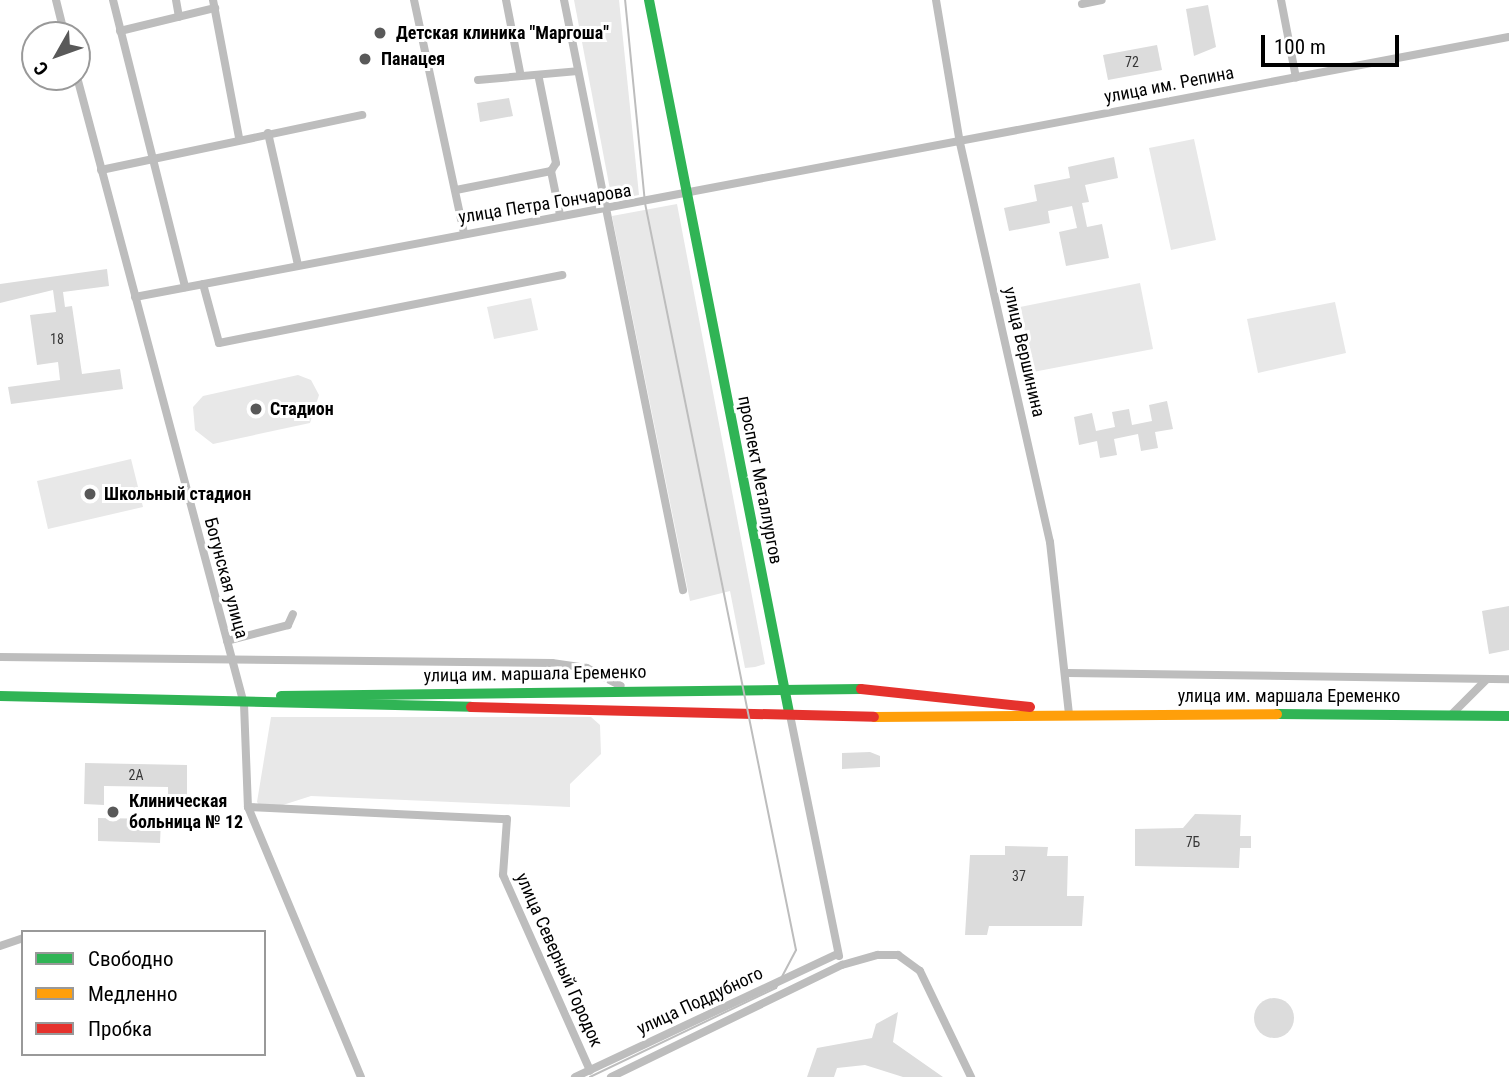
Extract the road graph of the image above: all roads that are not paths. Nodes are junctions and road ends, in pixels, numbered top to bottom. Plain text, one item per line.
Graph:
1 (56, 0) edge
2 (113, 0) edge
3 (176, 0) edge
4 (414, 0) edge
5 (506, 0) edge
6 (564, 0) edge
7 (649, 0) edge
8 (936, 0) edge
9 (1102, 0) edge
10 (1281, 0) edge
11 (214, 4) edge
12 (1082, 4) dead end
13 (180, 17) junction
14 (61, 21) edge
15 (120, 31) junction
16 (1509, 37) edge
17 (578, 71) junction
18 (520, 72) junction
19 (1296, 78) junction
20 (540, 79) junction
21 (478, 80) dead end
22 (81, 91) edge
23 (362, 115) dead end
24 (268, 132) junction
25 (239, 138) junction
26 (960, 143) junction
27 (153, 158) junction
28 (101, 170) junction
29 (551, 171) junction
30 (456, 190) junction
31 (685, 196) junction
32 (604, 209) junction
33 (560, 215) junction
34 (464, 233) junction
35 (298, 265) junction
36 (562, 275) dead end
37 (203, 284) junction
38 (185, 287) junction
39 (135, 297) junction
40 (683, 590) dead end
41 (293, 614) dead end
42 (227, 641) junction
43 (0, 657) edge
44 (233, 663) junction
45 (1068, 673) junction
46 (1488, 679) junction
47 (1509, 679) edge
48 (784, 686) junction
49 (0, 687) edge
50 (627, 689) junction
51 (905, 691) junction
52 (0, 696) edge
53 (243, 700) junction
54 (789, 712) junction
55 (626, 713) junction
56 (1069, 713) junction
57 (1452, 715) junction
58 (1509, 716) edge
59 (904, 718) junction
60 (248, 807) junction
61 (21, 939) edge
62 (0, 946) edge
63 (838, 954) junction
64 (842, 965) junction
65 (590, 1070) junction
66 (361, 1077) edge
67 (575, 1077) edge
68 (611, 1077) edge
69 (971, 1077) edge

1 - 14 street
2 - 15 street
3 - 13 street
4 - 30 street
5 - 18 street
6 - 17 street
7 - 31 main road, проспект Металлургов
8 - 26 street, улица Вершинина
9 - 12 street
10 - 19 street
11 - 13 street
11 - 25 street
13 - 15 street
15 - 27 street
16 - 19 street, улица им. Репина
17 - 20 street
17 - 32 street
18 - 20 street
18 - 21 street
19 - 26 street, улица им. Репина
20 - 29 street
22 - 28 street, Богунская улица
23 - 24 street
24 - 25 street
24 - 35 street
25 - 27 street
26 - 31 street, улица Петра Гончарова
26 - 45 street, улица Вершинина
27 - 28 street
27 - 38 street
28 - 39 street, Богунская улица
29 - 30 street
29 - 33 street
30 - 34 street
31 - 32 street, улица Петра Гончарова
31 - 48 main road, проспект Металлургов
32 - 33 street, улица Петра Гончарова
32 - 40 street
33 - 34 street, улица Петра Гончарова
34 - 35 street, улица Петра Гончарова
35 - 37 street, улица Петра Гончарова
36 - 37 street
37 - 38 street, улица Петра Гончарова
38 - 39 street, улица Петра Гончарова
39 - 42 street, Богунская улица
41 - 42 street
42 - 44 street, Богунская улица
43 - 44 street
44 - 50 street
44 - 53 street, Богунская улица
45 - 46 street
45 - 56 street, улица Вершинина
46 - 47 street
46 - 57 street
48 - 50 main road, улица им. маршала Еременко
48 - 51 main road, улица им. маршала Еременко
48 - 54 main road, проспект Металлургов
49 - 53 main road, улица им. маршала Еременко
50 - 53 main road, улица им. маршала Еременко
50 - 55 main road
51 - 56 main road, улица им. маршала Еременко
51 - 59 main road
52 - 53 main road, улица им. маршала Еременко
53 - 55 main road, улица им. маршала Еременко
53 - 60 street, Богунская улица
54 - 55 main road, улица им. маршала Еременко
54 - 59 main road, улица им. маршала Еременко
54 - 63 street, проспект Металлургов
56 - 57 main road, улица им. маршала Еременко
56 - 59 main road, улица им. маршала Еременко
57 - 58 main road, улица им. маршала Еременко
60 - 65 street, улица Северный Городок
60 - 66 street, Богунская улица
61 - 62 street
63 - 64 street, проспект Металлургов
63 - 65 street, улица Поддубного
64 - 68 street, улица Поддубного
64 - 69 street, улица Поддубного
65 - 67 street, улица Поддубного

